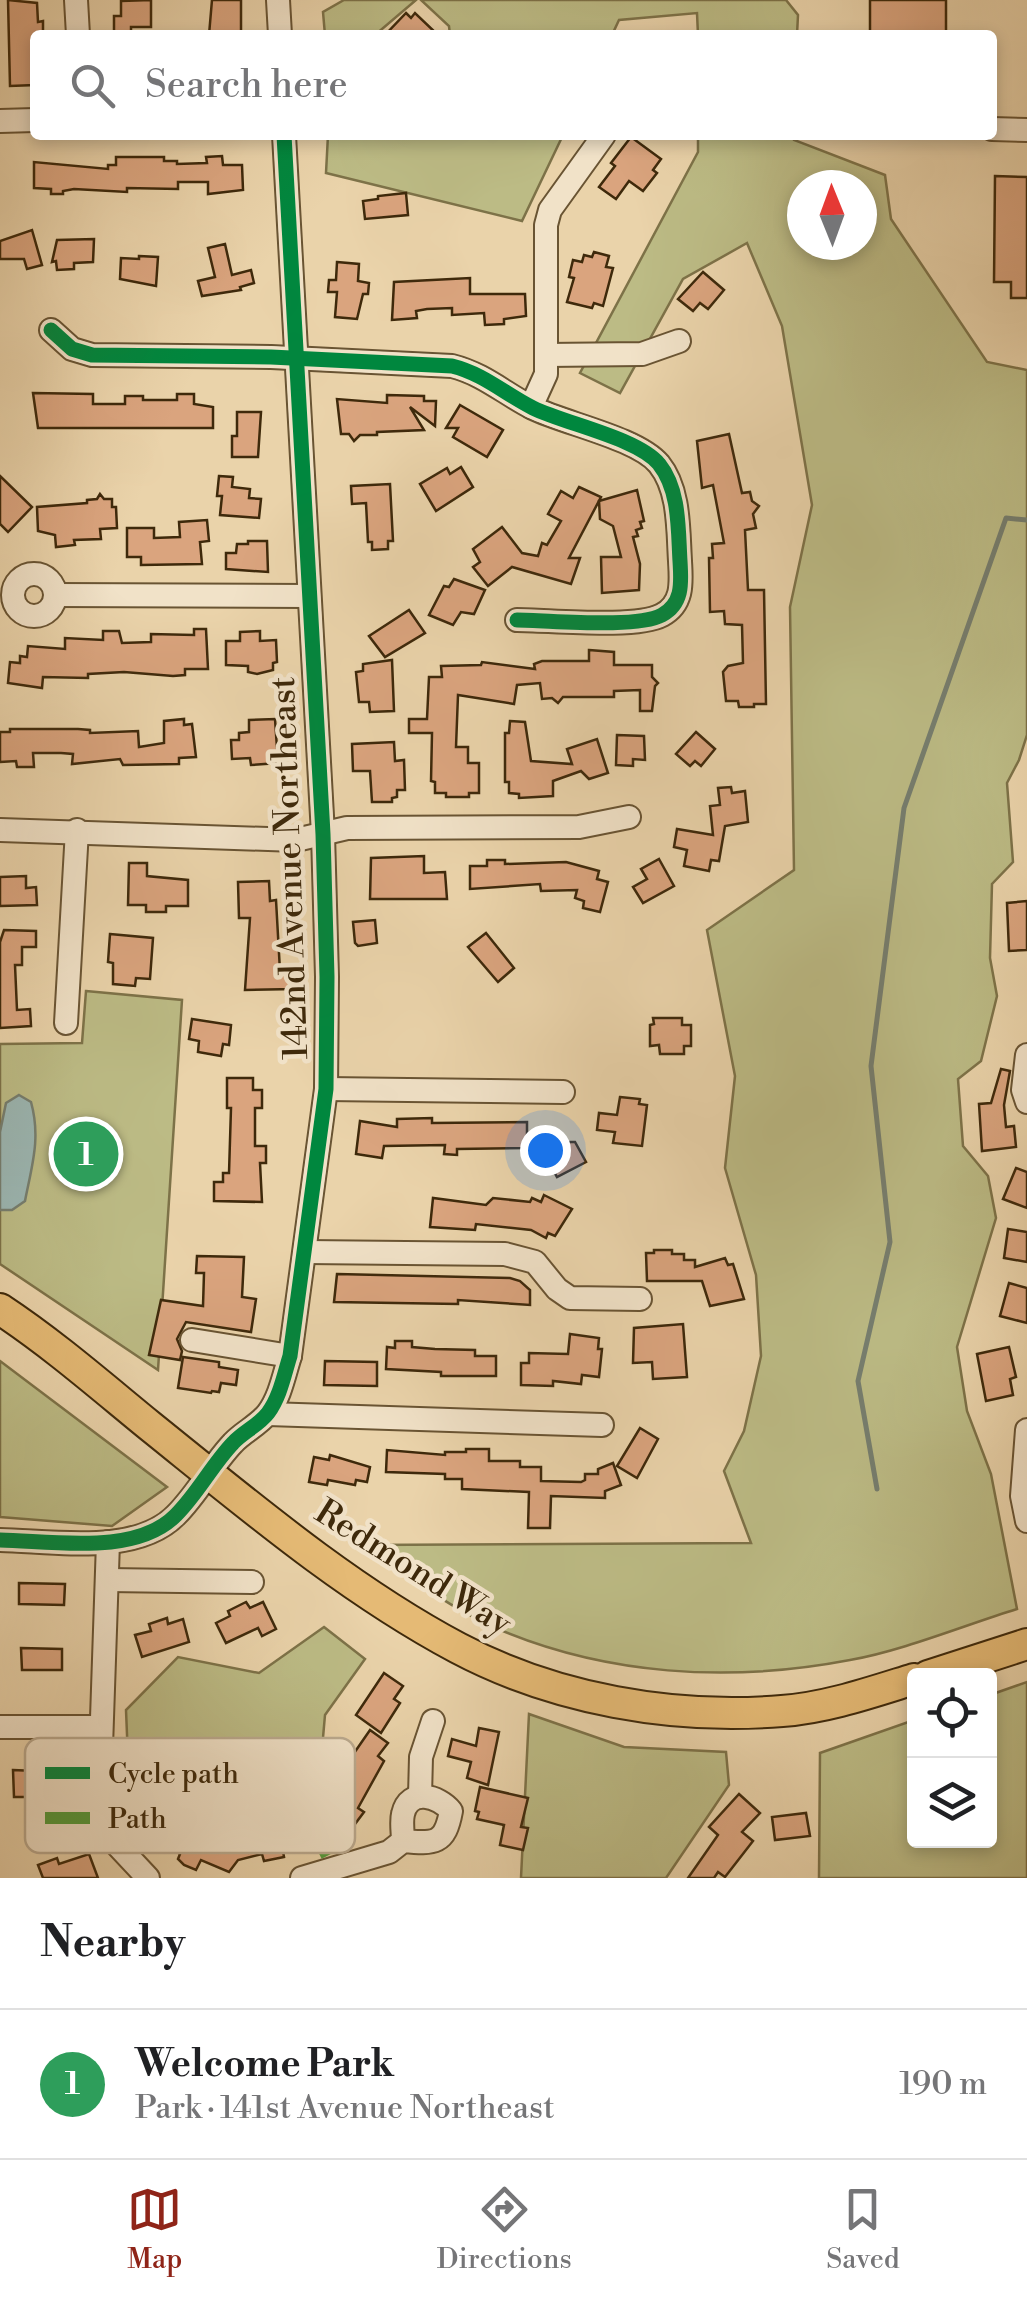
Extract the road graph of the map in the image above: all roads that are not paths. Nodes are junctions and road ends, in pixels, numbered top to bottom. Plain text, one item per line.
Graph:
1 (76, 0) edge
2 (278, 0) edge
3 (78, 30) edge
4 (280, 30) edge
5 (30, 120) edge
6 (0, 121) edge
7 (997, 129) edge
8 (1027, 130) edge
9 (284, 140) edge
10 (600, 140) edge
11 (51, 330) dead end
12 (679, 341) dead end
13 (546, 355) junction
14 (296, 360) junction
15 (531, 407) junction
16 (8, 574) edge
17 (55, 596) junction
18 (308, 596) junction
19 (517, 620) dead end
20 (629, 818) dead end
21 (0, 830) edge
22 (76, 830) junction
23 (323, 834) junction
24 (66, 1023) dead end
25 (1027, 1055) edge
26 (326, 1090) junction
27 (563, 1092) dead end
28 (1027, 1102) edge
29 (306, 1252) junction
30 (640, 1299) dead end
31 (0, 1309) edge
32 (192, 1340) dead end
33 (290, 1356) junction
34 (268, 1414) junction
35 (602, 1424) dead end
36 (1027, 1430) edge
37 (211, 1475) junction
38 (1027, 1521) edge
39 (0, 1540) edge
40 (108, 1542) junction
41 (108, 1580) junction
42 (252, 1582) dead end
43 (1027, 1644) edge
44 (953, 1668) edge
45 (907, 1682) edge
46 (433, 1721) dead end
47 (0, 1727) edge
48 (101, 1727) junction
49 (101, 1738) edge
50 (420, 1796) junction
51 (403, 1841) junction
52 (123, 1853) edge
53 (148, 1878) edge
54 (302, 1878) edge

1 - 3 street
2 - 4 street
5 - 6 street
7 - 8 street
9 - 14 street, 142nd Avenue Northeast
10 - 13 street
11 - 14 street
12 - 13 street
13 - 15 street
14 - 15 street
14 - 18 street, 142nd Avenue Northeast
15 - 19 street
16 - 17 street
16 - 17 street
17 - 18 street
18 - 23 street, 142nd Avenue Northeast
20 - 23 street
21 - 22 street
22 - 23 street
22 - 24 street
23 - 26 street, 142nd Avenue Northeast
25 - 28 street
26 - 27 street
26 - 29 street, 142nd Avenue Northeast
29 - 30 street
29 - 33 street, 142nd Avenue Northeast
31 - 37 main road, Redmond Way
32 - 33 street
33 - 34 street, 142nd Avenue Northeast
34 - 35 street
34 - 37 street, 142nd Avenue Northeast
36 - 38 street
37 - 40 street, 142nd Avenue Northeast
37 - 45 main road, Redmond Way
39 - 40 street
40 - 41 street
41 - 42 street
41 - 48 street
43 - 44 main road
46 - 50 street
47 - 48 street
48 - 49 street
50 - 51 street
50 - 51 street
51 - 54 street
52 - 53 street

